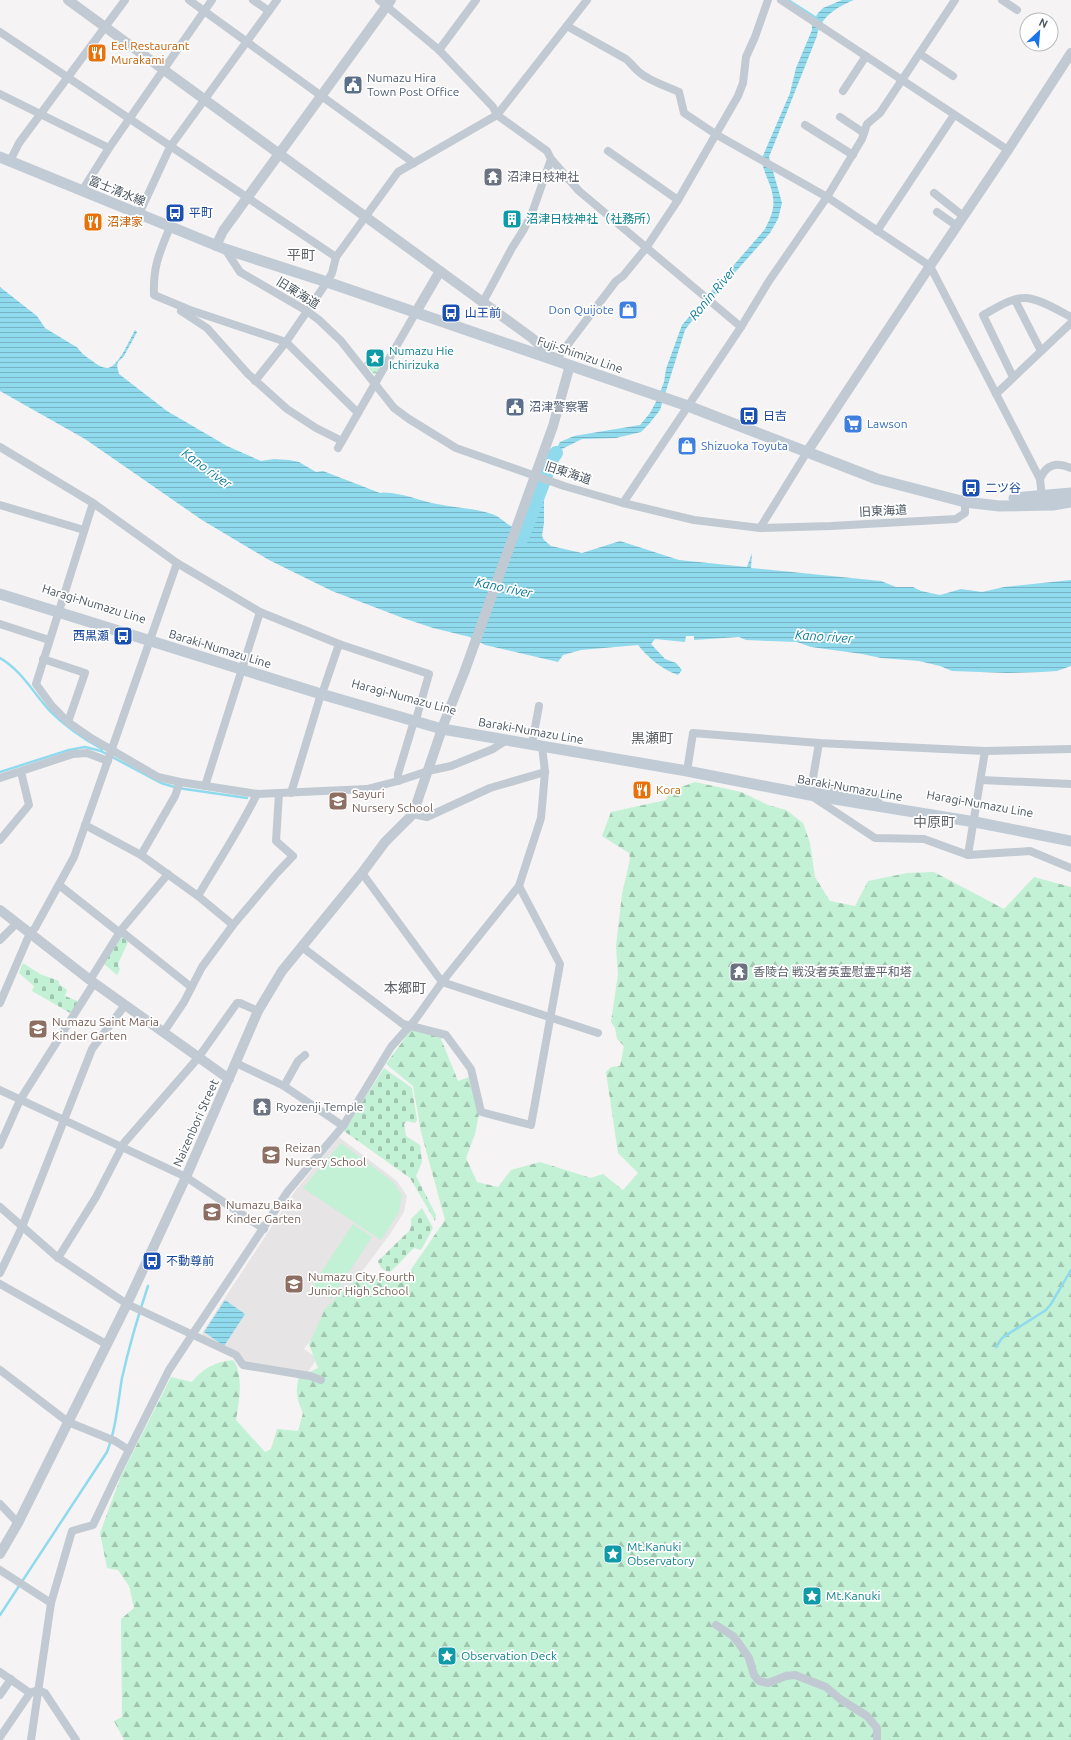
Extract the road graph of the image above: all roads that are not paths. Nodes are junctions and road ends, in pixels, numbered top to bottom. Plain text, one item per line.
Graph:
1 (68, 0) edge
2 (124, 0) edge
3 (189, 0) edge
4 (212, 0) edge
5 (253, 0) edge
6 (277, 0) edge
7 (476, 0) edge
8 (588, 0) edge
9 (768, 0) edge
10 (781, 0) edge
11 (955, 0) edge
12 (1002, 0) edge
13 (386, 2) edge
14 (1017, 10) dead end
15 (205, 11) junction
16 (269, 11) junction
17 (104, 26) junction
18 (567, 26) junction
19 (0, 32) edge
20 (246, 42) junction
21 (439, 50) junction
22 (1071, 53) edge
23 (920, 54) junction
24 (866, 56) junction
25 (164, 70) junction
26 (953, 76) dead end
27 (66, 77) junction
28 (902, 80) junction
29 (843, 91) dead end
30 (0, 94) edge
31 (322, 96) junction
32 (205, 99) junction
33 (40, 114) junction
34 (497, 115) junction
35 (954, 115) junction
36 (840, 117) dead end
37 (129, 120) junction
38 (805, 125) dead end
39 (864, 133) junction
40 (717, 135) junction
41 (170, 147) junction
42 (109, 148) junction
43 (1008, 150) junction
44 (608, 151) dead end
45 (279, 154) junction
46 (853, 155) junction
47 (5, 159) edge
48 (551, 159) junction
49 (414, 163) junction
50 (82, 191) junction
51 (934, 193) dead end
52 (247, 198) junction
53 (827, 198) junction
54 (678, 200) junction
55 (937, 212) dead end
56 (139, 214) junction
57 (366, 216) junction
58 (964, 216) junction
59 (957, 226) junction
60 (170, 227) junction
61 (877, 231) junction
62 (221, 247) junction
63 (646, 248) junction
64 (336, 257) junction
65 (930, 266) junction
66 (440, 271) junction
67 (327, 282) junction
68 (1015, 300) junction
69 (483, 302) junction
70 (170, 303) junction
71 (307, 311) junction
72 (416, 312) junction
73 (1071, 317) edge
74 (1071, 323) edge
75 (741, 326) junction
76 (286, 342) junction
77 (1042, 351) junction
78 (556, 360) junction
79 (570, 365) junction
80 (1013, 377) junction
81 (256, 381) junction
82 (375, 384) junction
83 (996, 394) junction
84 (688, 406) junction
85 (358, 413) junction
86 (0, 447) edge
87 (807, 452) junction
88 (1071, 468) edge
89 (1040, 479) junction
90 (1071, 493) edge
91 (1042, 497) junction
92 (965, 499) junction
93 (1071, 502) edge
94 (93, 503) junction
95 (623, 503) junction
96 (0, 505) edge
97 (760, 528) junction
98 (84, 530) junction
99 (177, 563) junction
100 (0, 588) edge
101 (0, 594) edge
102 (60, 610) junction
103 (260, 612) junction
104 (0, 624) edge
105 (152, 638) junction
106 (49, 640) junction
107 (339, 644) junction
108 (43, 659) junction
109 (242, 666) junction
110 (323, 691) junction
111 (539, 706) dead end
112 (415, 719) junction
113 (68, 722) junction
114 (443, 726) junction
115 (507, 740) junction
116 (536, 743) junction
117 (819, 743) junction
118 (1071, 749) edge
119 (112, 750) junction
120 (985, 751) junction
121 (108, 761) junction
122 (688, 768) junction
123 (428, 771) junction
124 (21, 772) junction
125 (546, 772) junction
126 (0, 778) edge
127 (981, 780) junction
128 (398, 781) junction
129 (180, 782) junction
130 (1071, 784) edge
131 (205, 786) junction
132 (811, 791) junction
133 (279, 793) junction
134 (291, 793) junction
135 (257, 794) junction
136 (413, 814) junction
137 (975, 819) junction
138 (85, 825) junction
139 (1071, 833) edge
140 (0, 840) edge
141 (1071, 841) edge
142 (141, 855) junction
143 (968, 855) junction
144 (1071, 868) edge
145 (362, 873) junction
146 (168, 874) junction
147 (59, 884) junction
148 (519, 886) junction
149 (198, 896) junction
150 (0, 910) edge
151 (17, 923) junction
152 (233, 925) junction
153 (120, 932) junction
154 (30, 933) junction
155 (0, 940) edge
156 (302, 947) junction
157 (92, 982) junction
158 (442, 982) junction
159 (191, 987) junction
160 (0, 1003) edge
161 (124, 1005) junction
162 (258, 1011) junction
163 (551, 1018) junction
164 (409, 1027) junction
165 (163, 1033) junction
166 (598, 1033) dead end
167 (304, 1055) dead end
168 (198, 1058) junction
169 (236, 1063) junction
170 (229, 1079) junction
171 (284, 1086) junction
172 (0, 1090) edge
173 (20, 1100) junction
174 (64, 1120) junction
175 (343, 1126) junction
176 (0, 1145) edge
177 (123, 1146) junction
178 (186, 1177) junction
179 (0, 1207) edge
180 (22, 1227) junction
181 (264, 1229) junction
182 (58, 1258) junction
183 (0, 1273) edge
184 (0, 1284) edge
185 (127, 1304) junction
186 (192, 1335) junction
187 (106, 1344) junction
188 (0, 1370) edge
189 (321, 1380) dead end
190 (68, 1422) junction
191 (129, 1450) junction
192 (0, 1504) edge
193 (18, 1523) junction
194 (0, 1554) edge
195 (0, 1570) edge
196 (52, 1603) junction
197 (716, 1625) dead end
198 (0, 1672) edge
199 (11, 1679) junction
200 (34, 1691) junction
201 (0, 1695) edge
202 (0, 1737) edge
203 (31, 1740) edge
204 (76, 1740) edge
205 (877, 1740) edge

1 - 17 street
2 - 17 street
3 - 15 street
4 - 15 street
5 - 16 street
6 - 16 street
7 - 21 street
8 - 18 street
9 - 40 street
10 - 24 street
11 - 23 street
12 - 14 street
13 - 21 street
13 - 31 street
15 - 20 street
15 - 25 street
16 - 20 street
17 - 25 street
17 - 27 street
18 - 34 street
18 - 40 street
19 - 27 street
20 - 31 street
20 - 32 street
21 - 34 street
22 - 43 street
23 - 26 street
23 - 28 street
24 - 28 street
24 - 29 street
25 - 32 street
25 - 37 street
27 - 33 street
27 - 37 street
28 - 35 street
28 - 39 street
30 - 33 street
31 - 45 street
31 - 49 street
32 - 41 street
32 - 45 street
33 - 42 street
33 - 47 street
34 - 48 street
34 - 49 street
35 - 43 street
35 - 61 street
36 - 39 street
37 - 41 street
37 - 42 street
38 - 46 street
39 - 46 street
40 - 53 street
40 - 54 street
41 - 52 street
41 - 56 street
42 - 50 street
43 - 58 street
44 - 54 street
45 - 52 street
45 - 57 street
46 - 53 street
47 - 50 main road, 富士清水線
48 - 63 street
48 - 69 street
49 - 57 street
50 - 56 main road, 富士清水線
51 - 58 street
52 - 62 street
52 - 64 street
53 - 61 street
53 - 75 street
54 - 63 street
55 - 59 street
56 - 60 main road, 富士清水線
57 - 64 street
57 - 66 street
58 - 59 street
59 - 65 street
60 - 62 main road, 富士清水線
60 - 70 street
61 - 65 street
62 - 67 main road, Fuji-Shimizu Line
62 - 71 street, 旧東海道
63 - 75 street
63 - 78 street
64 - 67 street
65 - 83 street
65 - 87 street
66 - 69 street
66 - 72 street
67 - 71 street
67 - 72 main road, Fuji-Shimizu Line
68 - 73 street
68 - 77 street
68 - 80 street
69 - 78 street
70 - 76 street
70 - 81 street
71 - 76 street
71 - 82 street, 旧東海道
72 - 78 main road, Fuji-Shimizu Line
72 - 82 street
74 - 77 street
75 - 84 street
76 - 81 street
76 - 85 street
77 - 80 street
78 - 79 main road, Fuji-Shimizu Line
79 - 84 main road, Fuji-Shimizu Line
79 - 114 street
80 - 83 street
81 - 85 street
82 - 85 street
82 - 95 street, 旧東海道
83 - 89 street
84 - 87 main road, Fuji-Shimizu Line
84 - 95 street
86 - 94 street
87 - 92 main road, Fuji-Shimizu Line
87 - 97 street
88 - 89 street
89 - 91 street
90 - 91 main road
91 - 92 main road
92 - 93 main road
92 - 97 street, 旧東海道
94 - 98 street
94 - 99 street
95 - 97 street, 旧東海道
96 - 98 street
98 - 102 street
99 - 103 street
99 - 105 street
100 - 102 main road, Haragi-Numazu Line
101 - 102 main road, Baraki-Numazu Line
102 - 105 main road, Baraki-Numazu Line
102 - 106 street
103 - 107 street
103 - 109 street
104 - 106 street
105 - 109 main road, Baraki-Numazu Line
105 - 119 street
106 - 108 street
107 - 110 street
107 - 112 street
108 - 113 street
108 - 113 street
109 - 110 main road, Baraki-Numazu Line
109 - 131 street
110 - 112 main road, Baraki-Numazu Line
110 - 134 street
111 - 116 street
112 - 114 main road, Baraki-Numazu Line
112 - 128 street
113 - 119 street
114 - 115 main road, Baraki-Numazu Line
114 - 116 main road, Haragi-Numazu Line
114 - 123 street
115 - 116 main road, Baraki-Numazu Line
115 - 123 street
116 - 122 main road, Baraki-Numazu Line
116 - 125 street
117 - 120 street
117 - 122 street
117 - 132 street
118 - 120 street
119 - 121 street
119 - 129 street
120 - 127 street
121 - 124 street
121 - 138 street
122 - 132 main road, Baraki-Numazu Line
123 - 128 street
123 - 136 street
124 - 126 street
124 - 140 street
125 - 136 street
125 - 148 street
127 - 130 street
127 - 137 street
128 - 134 street
129 - 131 street
129 - 142 street
131 - 135 street
132 - 137 main road, Baraki-Numazu Line
132 - 143 street
133 - 134 street
133 - 135 street
133 - 152 street
135 - 149 street
136 - 145 street, Naizenbori Street
137 - 139 main road, Haragi-Numazu Line
137 - 141 main road, Baraki-Numazu Line
137 - 143 street
138 - 142 street
138 - 147 street
142 - 146 street
143 - 144 street
145 - 156 street, Naizenbori Street
145 - 158 street
146 - 149 street
146 - 153 street
147 - 153 street
147 - 154 street
148 - 158 street
148 - 163 street
149 - 152 street
150 - 151 street
151 - 154 street
151 - 155 street
152 - 159 street
153 - 157 street
153 - 159 street
154 - 157 street
154 - 160 street
156 - 162 street, Naizenbori Street
156 - 164 street
157 - 161 street
157 - 173 street
158 - 163 street
158 - 164 street
159 - 165 street
161 - 165 street
161 - 174 street
162 - 168 street
162 - 169 street, Naizenbori Street
163 - 164 street
163 - 166 street
164 - 175 street
165 - 168 street
167 - 171 street
168 - 170 street
168 - 177 street
169 - 170 street, Naizenbori Street
169 - 171 street
170 - 178 street, Naizenbori Street
171 - 175 street
172 - 173 street
173 - 174 street
173 - 176 street
174 - 177 street
174 - 180 street
175 - 181 street
177 - 178 street
177 - 182 street
178 - 181 street
178 - 185 street, Naizenbori Street
179 - 180 street
180 - 182 street
180 - 183 street
181 - 186 street
182 - 185 street
184 - 187 street
185 - 186 street
185 - 187 street, Naizenbori Street
186 - 189 street
186 - 191 street
187 - 190 street, Naizenbori Street
188 - 190 street
190 - 191 street
190 - 193 street, Naizenbori Street
191 - 196 street
192 - 193 street
193 - 194 street, Naizenbori Street
195 - 196 street
196 - 200 street
197 - 205 street
198 - 199 street
199 - 200 street
199 - 201 street
200 - 202 street
200 - 203 street
200 - 204 street

